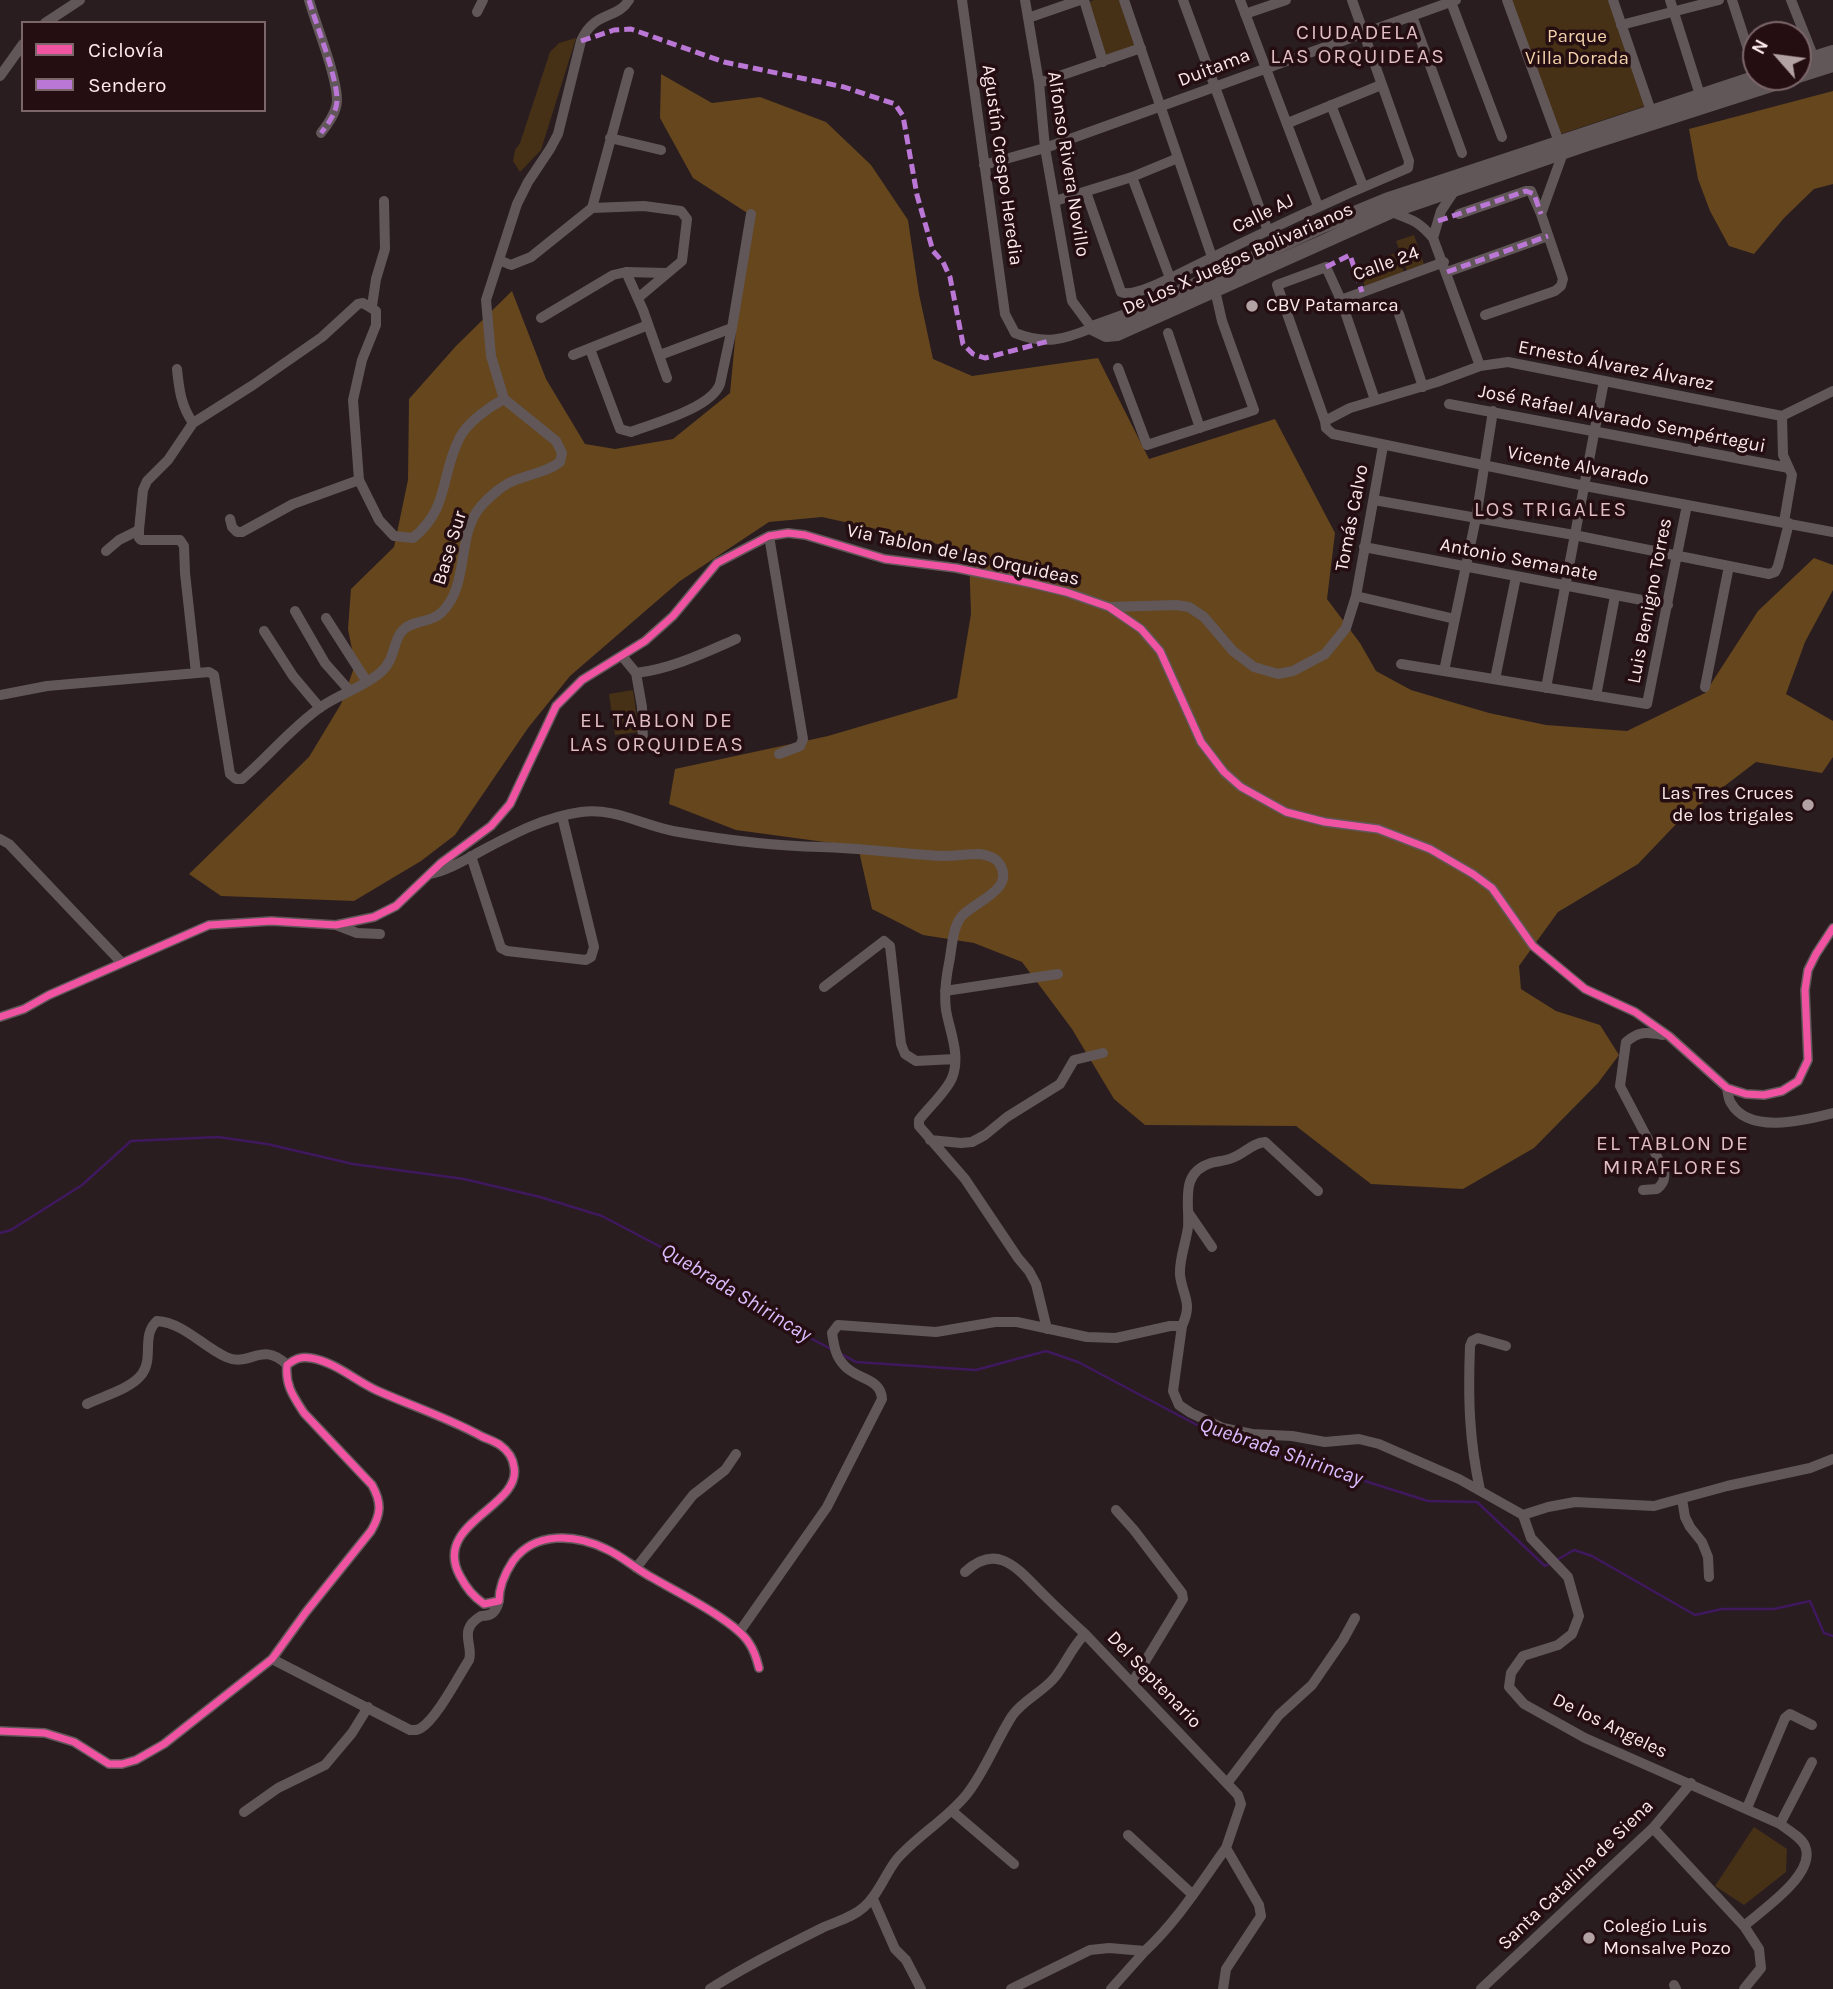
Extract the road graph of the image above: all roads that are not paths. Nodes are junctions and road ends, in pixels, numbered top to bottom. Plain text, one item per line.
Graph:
1 (80, 0) edge
2 (309, 0) edge
3 (483, 0) edge
4 (629, 0) edge
5 (962, 0) edge
6 (1025, 0) edge
7 (1082, 0) edge
8 (1124, 0) edge
9 (1183, 0) edge
10 (1240, 0) edge
11 (1286, 0) edge
12 (1352, 0) edge
13 (1507, 0) edge
14 (1613, 0) edge
15 (1670, 0) edge
16 (1719, 0) edge
17 (1732, 0) edge
18 (1791, 0) edge
19 (1453, 1) edge
20 (477, 12) dead end
21 (1674, 12) junction
22 (1245, 14) junction
23 (1412, 16) junction
24 (1028, 18) junction
25 (48, 21) edge
26 (1621, 25) junction
27 (1742, 32) edge
28 (1365, 33) junction
29 (21, 47) edge
30 (1141, 48) junction
31 (1833, 52) edge
32 (1814, 58) joint
33 (1103, 62) junction
34 (1833, 65) edge
35 (1265, 67) junction
36 (629, 72) dead end
37 (1812, 72) edge
38 (0, 76) edge
39 (1039, 83) junction
40 (1742, 83) edge
41 (1742, 84) edge
42 (1381, 85) junction
43 (1214, 87) junction
44 (1700, 95) junction
45 (1331, 105) junction
46 (1161, 107) junction
47 (1651, 111) junction
48 (1288, 122) junction
49 (321, 133) dead end
50 (1502, 137) dead end
51 (610, 138) junction
52 (1045, 148) junction
53 (1561, 148) junction
54 (661, 150) dead end
55 (1462, 153) dead end
56 (1178, 158) junction
57 (984, 165) junction
58 (1132, 177) junction
59 (1456, 182) junction
60 (1363, 186) junction
61 (1086, 192) junction
62 (384, 201) dead end
63 (1055, 201) junction
64 (1318, 206) junction
65 (1388, 206) junction
66 (592, 208) junction
67 (751, 214) dead end
68 (1459, 214) dead end
69 (1541, 214) junction
70 (1268, 231) junction
71 (1548, 236) junction
72 (1433, 238) junction
73 (1212, 257) junction
74 (499, 260) junction
75 (1445, 267) junction
76 (626, 272) junction
77 (666, 273) junction
78 (1170, 278) junction
79 (1214, 283) junction
80 (638, 298) junction
81 (1341, 300) junction
82 (372, 306) junction
83 (1399, 314) dead end
84 (1485, 315) dead end
85 (541, 318) dead end
86 (648, 325) junction
87 (732, 328) junction
88 (1091, 328) junction
89 (1168, 333) dead end
90 (590, 349) junction
91 (573, 355) dead end
92 (660, 355) junction
93 (1480, 366) junction
94 (1118, 368) dead end
95 (177, 369) dead end
96 (667, 377) dead end
97 (1604, 381) junction
98 (1423, 387) junction
99 (1833, 391) edge
100 (504, 399) junction
101 (1375, 400) junction
102 (1449, 404) dead end
103 (1493, 411) junction
104 (1783, 416) junction
105 (1325, 421) junction
106 (193, 423) junction
107 (1199, 428) junction
108 (1596, 431) junction
109 (1383, 446) junction
110 (1484, 466) junction
111 (1789, 468) junction
112 (359, 480) junction
113 (1585, 486) junction
114 (1374, 500) junction
115 (1687, 505) junction
116 (1476, 518) junction
117 (230, 520) dead end
118 (1786, 522) junction
119 (139, 530) junction
120 (1833, 532) edge
121 (1574, 535) junction
122 (769, 536) junction
123 (1364, 547) junction
124 (106, 551) dead end
125 (1678, 556) junction
126 (1729, 566) junction
127 (1466, 568) junction
128 (1516, 577) junction
129 (1566, 586) junction
130 (1356, 596) junction
131 (1615, 596) junction
132 (1668, 605) junction
133 (1109, 607) junction
134 (295, 611) dead end
135 (326, 618) dead end
136 (1455, 620) junction
137 (264, 631) dead end
138 (736, 639) dead end
139 (622, 656) junction
140 (1401, 664) dead end
141 (1444, 671) junction
142 (196, 673) junction
143 (636, 674) junction
144 (1495, 679) junction
145 (367, 682) junction
146 (1705, 687) dead end
147 (1546, 688) junction
148 (349, 690) junction
149 (0, 695) edge
150 (1596, 696) junction
151 (320, 708) junction
152 (643, 745) dead end
153 (779, 754) dead end
154 (562, 816) junction
155 (0, 839) edge
156 (471, 856) junction
157 (429, 874) junction
158 (336, 925) junction
159 (1833, 928) edge
160 (380, 934) dead end
161 (122, 963) junction
162 (1058, 974) dead end
163 (824, 987) dead end
164 (945, 991) junction
165 (0, 1017) edge
166 (1669, 1036) junction
167 (1103, 1053) dead end
168 (955, 1059) junction
169 (1727, 1088) junction
170 (1833, 1113) edge
171 (930, 1140) junction
172 (1643, 1190) dead end
173 (1318, 1191) dead end
174 (1188, 1212) junction
175 (1212, 1247) dead end
176 (1182, 1326) junction
177 (1047, 1329) junction
178 (1506, 1346) dead end
179 (287, 1365) junction
180 (87, 1404) dead end
181 (736, 1454) dead end
182 (1833, 1459) edge
183 (1480, 1490) junction
184 (1682, 1499) junction
185 (1116, 1510) dead end
186 (1523, 1515) junction
187 (636, 1568) junction
188 (965, 1573) dead end
189 (1709, 1577) dead end
190 (499, 1601) junction
191 (1354, 1618) dead end
192 (740, 1632) junction
193 (1085, 1634) junction
194 (272, 1659) junction
195 (759, 1668) dead end
196 (1132, 1683) junction
197 (368, 1707) junction
198 (1812, 1725) dead end
199 (0, 1731) edge
200 (1812, 1762) dead end
201 (1227, 1782) junction
202 (1690, 1783) junction
203 (1747, 1808) junction
204 (951, 1811) junction
205 (244, 1812) dead end
206 (1780, 1824) junction
207 (1653, 1828) junction
208 (1128, 1835) dead end
209 (1226, 1847) junction
210 (1014, 1864) dead end
211 (1193, 1895) junction
212 (873, 1899) junction
213 (1744, 1926) junction
214 (1145, 1951) junction
215 (710, 1989) edge
216 (920, 1989) edge
217 (1011, 1989) edge
218 (1111, 1989) edge
219 (1223, 1989) edge
220 (1481, 1989) edge
221 (1744, 1989) edge

1 - 25 street
2 - 49 street
3 - 20 street
4 - 74 street
5 - 57 street, Agustín Crespo Heredia
6 - 24 street, Alfonso Rivera Novillo
7 - 24 street
7 - 33 street
8 - 30 street
9 - 43 street
10 - 22 street
11 - 22 street
12 - 28 street
13 - 53 street
14 - 26 street
15 - 21 street
16 - 21 street
17 - 27 street
18 - 32 street
19 - 23 street, Duitama
19 - 50 street
21 - 26 street
21 - 44 street
22 - 35 street
23 - 28 street, Duitama
23 - 55 street
24 - 39 street, Alfonso Rivera Novillo
26 - 47 street
28 - 35 street, Duitama
28 - 42 street
29 - 38 street
30 - 33 street
30 - 46 street
31 - 32 street
33 - 39 street
34 - 37 street, De Los X Juegos Bolivarianos
35 - 43 street, Duitama
35 - 48 street
36 - 51 street
39 - 52 street, Alfonso Rivera Novillo
40 - 44 street, De Los X Juegos Bolivarianos
41 - 53 street, De Los X Juegos Bolivarianos
42 - 45 street
42 - 60 street, Calle AJ
43 - 46 street, Duitama
43 - 70 street
44 - 47 street, De Los X Juegos Bolivarianos
45 - 48 street
45 - 60 street
46 - 52 street, Duitama
46 - 56 street
47 - 53 street, De Los X Juegos Bolivarianos
48 - 64 street
51 - 54 street
51 - 66 street
52 - 57 street, Duitama
52 - 63 street, Alfonso Rivera Novillo
53 - 59 street, De Los X Juegos Bolivarianos
53 - 69 street
56 - 58 street
56 - 73 street
57 - 88 street, Agustín Crespo Heredia
58 - 61 street
58 - 78 street
59 - 65 street, De Los X Juegos Bolivarianos
59 - 72 street
60 - 64 street, Calle AJ
61 - 63 street
61 - 78 street, Calle AJ
62 - 82 street
63 - 88 street, Alfonso Rivera Novillo
64 - 70 street, Calle AJ
65 - 72 street
65 - 79 street, De Los X Juegos Bolivarianos
66 - 74 street
66 - 77 street
67 - 87 street
68 - 69 street
69 - 71 street
70 - 73 street, Calle AJ
71 - 75 street, Calle 24
71 - 84 street
72 - 75 street
73 - 78 street, Calle AJ
74 - 100 street
75 - 81 street, Calle 24
75 - 93 street
76 - 77 street
76 - 80 street
76 - 85 street
77 - 80 street
79 - 88 street, De Los X Juegos Bolivarianos
79 - 107 street
80 - 86 street
81 - 101 street
81 - 105 street
82 - 106 street
82 - 112 street
83 - 98 street
86 - 90 street
86 - 92 street
87 - 90 street
87 - 92 street
89 - 107 street
90 - 91 street
92 - 96 street
93 - 97 street, Ernesto Álvarez Álvarez
93 - 98 street, Ernesto Álvarez Álvarez
94 - 107 street
95 - 106 street
97 - 104 street, Ernesto Álvarez Álvarez
97 - 108 street
98 - 101 street, Ernesto Álvarez Álvarez
99 - 104 street
100 - 112 street
100 - 145 street, Base Sur
101 - 105 street, Ernesto Álvarez Álvarez
102 - 103 street, José Rafael Alvarado Sempértegui
103 - 108 street, José Rafael Alvarado Sempértegui
103 - 110 street
104 - 111 street
105 - 109 street, Vicente Alvarado
106 - 119 street
108 - 111 street, José Rafael Alvarado Sempértegui
108 - 113 street
109 - 110 street, Vicente Alvarado
109 - 114 street, Tomás Calvo
110 - 113 street, Vicente Alvarado
110 - 116 street
111 - 118 street
112 - 117 street
113 - 115 street, Vicente Alvarado
113 - 121 street
114 - 116 street
114 - 123 street, Tomás Calvo
115 - 118 street, Vicente Alvarado
115 - 125 street, Luis Benigno Torres
116 - 121 street
116 - 127 street
118 - 120 street, Vicente Alvarado
118 - 126 street
119 - 124 street
119 - 142 street
121 - 125 street
121 - 129 street
122 - 133 street, Via Tablon de las Orquideas
122 - 139 street, Via Tablon de las Orquideas
122 - 153 street
123 - 127 street, Antonio Semanate
123 - 130 street, Tomás Calvo
125 - 126 street
125 - 132 street, Luis Benigno Torres
126 - 146 street
127 - 128 street, Antonio Semanate
127 - 136 street
128 - 129 street, Antonio Semanate
128 - 144 street
129 - 131 street, Antonio Semanate
129 - 147 street
130 - 133 street, Tomás Calvo
130 - 136 street
131 - 132 street, Antonio Semanate
131 - 150 street
132 - 150 street, Luis Benigno Torres
133 - 166 street, Via Tablon de las Orquideas
134 - 148 street
135 - 145 street
136 - 141 street
137 - 151 street
138 - 143 street
139 - 143 street
139 - 157 street, Via Tablon de las Orquideas
140 - 141 street
141 - 144 street
142 - 149 street
142 - 151 street, Base Sur
143 - 152 street
144 - 147 street
145 - 148 street, Base Sur
147 - 150 street
148 - 151 street, Base Sur
154 - 156 street
154 - 156 street
154 - 164 street
155 - 161 street
156 - 157 street
157 - 158 street, Via Tablon de las Orquideas
158 - 160 street
158 - 161 street, Via Tablon de las Orquideas
159 - 169 street
161 - 165 street, Via Tablon de las Orquideas
162 - 164 street
163 - 168 street
164 - 168 street
166 - 169 street, Via Tablon de las Orquideas
166 - 172 street
167 - 171 street
168 - 171 street
169 - 170 street
171 - 177 street
173 - 174 street
174 - 175 street
174 - 176 street
176 - 177 street
176 - 183 street
177 - 192 street
178 - 183 street
179 - 180 street
179 - 190 street
179 - 194 street
181 - 187 street
182 - 184 street
183 - 186 street
184 - 186 street
184 - 189 street
185 - 196 street
186 - 202 street, De los Angeles
187 - 190 street
187 - 192 street
188 - 193 street
190 - 197 street
191 - 201 street
192 - 195 street
193 - 196 street, Del Septenario
193 - 204 street, Del Septenario
194 - 197 street
194 - 199 street
196 - 201 street, Del Septenario
197 - 205 street
198 - 203 street
200 - 206 street
201 - 209 street, Del Septenario
202 - 203 street, De los Angeles
202 - 207 street, Santa Catalina de Siena
203 - 206 street, De los Angeles
204 - 210 street
204 - 212 street, Del Septenario
206 - 213 street, De los Angeles
207 - 213 street
207 - 220 street, Santa Catalina de Siena
208 - 211 street
209 - 211 street
209 - 219 street
211 - 214 street
212 - 215 street, Del Septenario
212 - 216 street
213 - 221 street
214 - 217 street
214 - 218 street

